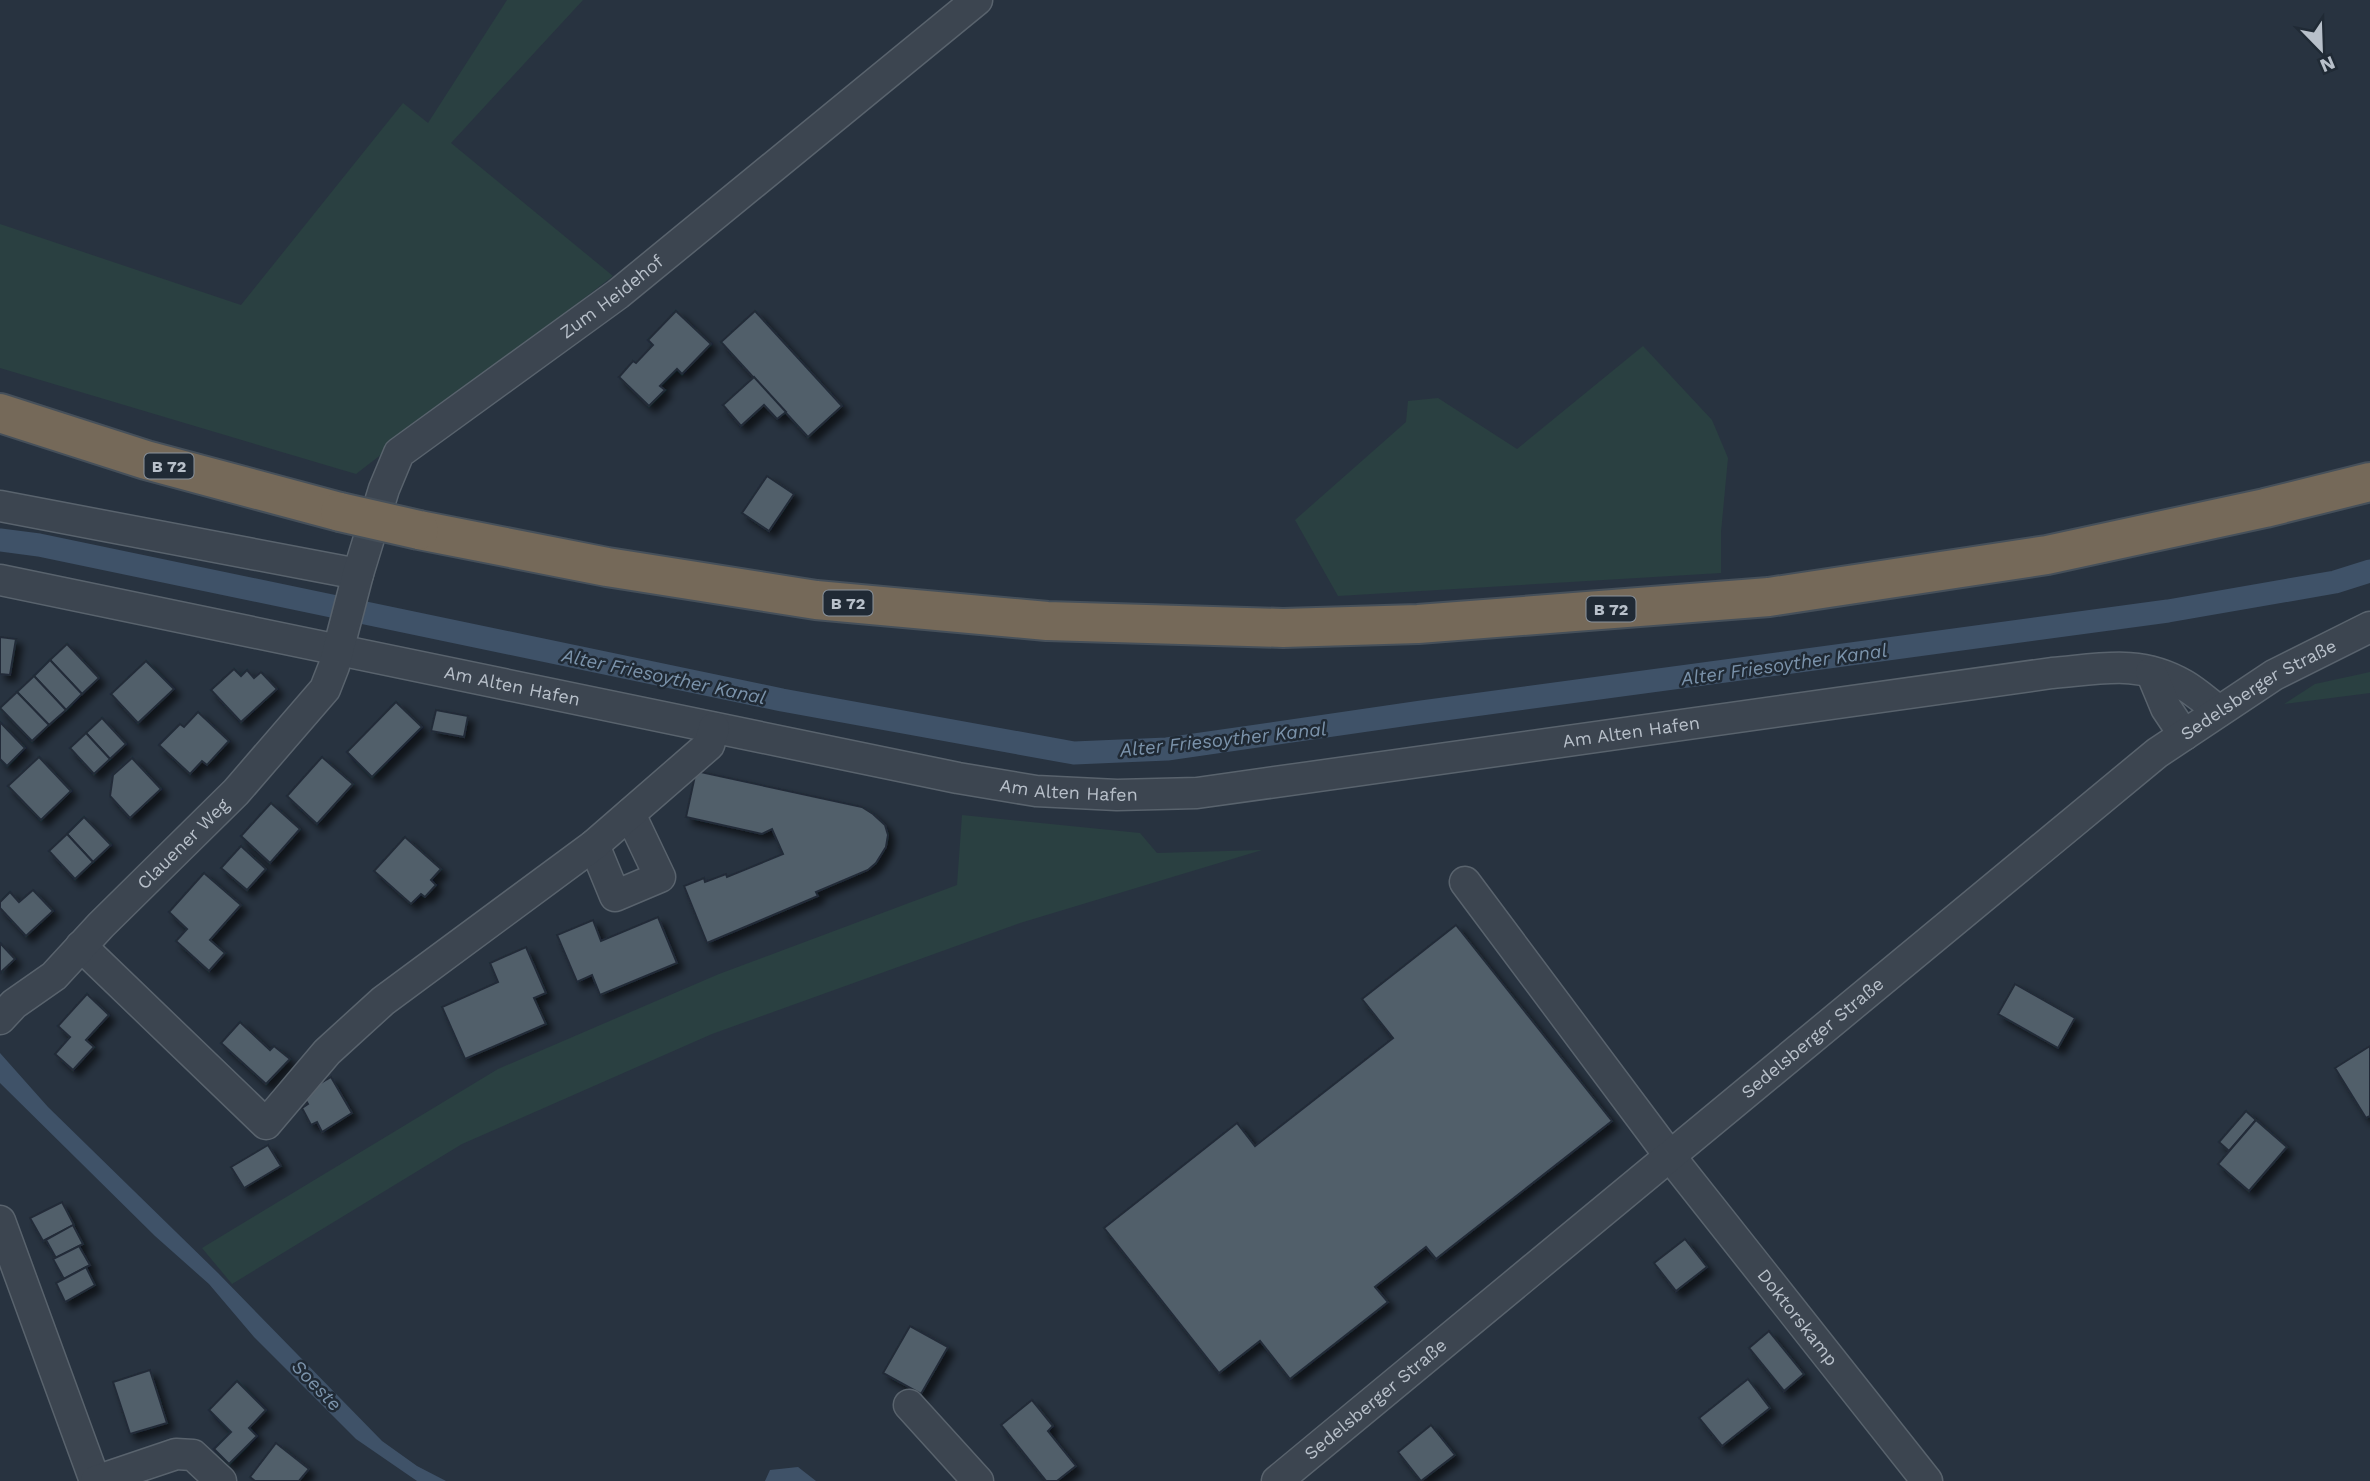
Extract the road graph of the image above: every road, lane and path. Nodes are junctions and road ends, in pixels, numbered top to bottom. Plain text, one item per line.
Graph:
1 (977, 0) edge
2 (0, 413) edge
3 (2370, 482) edge
4 (0, 506) edge
5 (0, 580) edge
6 (348, 611) junction
7 (2370, 627) edge
8 (2151, 672) junction
9 (2219, 711) junction
10 (713, 728) junction
11 (2184, 734) junction
12 (630, 814) junction
13 (594, 845) junction
14 (1465, 882) dead end
15 (81, 946) junction
16 (0, 1019) edge
17 (1669, 1155) junction
18 (0, 1221) edge
19 (909, 1405) dead end
20 (96, 1481) edge
21 (221, 1481) edge
22 (978, 1481) edge
23 (1277, 1481) edge
24 (1927, 1481) edge

1 - 6 street, Zum Heidehof
2 - 3 highway, B 72, bridge
4 - 6 street
5 - 6 street, Am Alten Hafen
6 - 10 street, Am Alten Hafen
6 - 15 street, Clauener Weg
7 - 9 street, Sedelsberger Straße
8 - 9 street, Am Alten Hafen
8 - 10 street, Am Alten Hafen
8 - 11 street
9 - 11 street, Sedelsberger Straße
10 - 12 street
11 - 17 street, Sedelsberger Straße
12 - 13 street
12 - 13 street
13 - 15 street
14 - 17 street, Doktorskamp
15 - 16 street, Clauener Weg
17 - 23 street, Sedelsberger Straße
17 - 24 street, Doktorskamp
18 - 20 street
19 - 22 street
20 - 21 street

